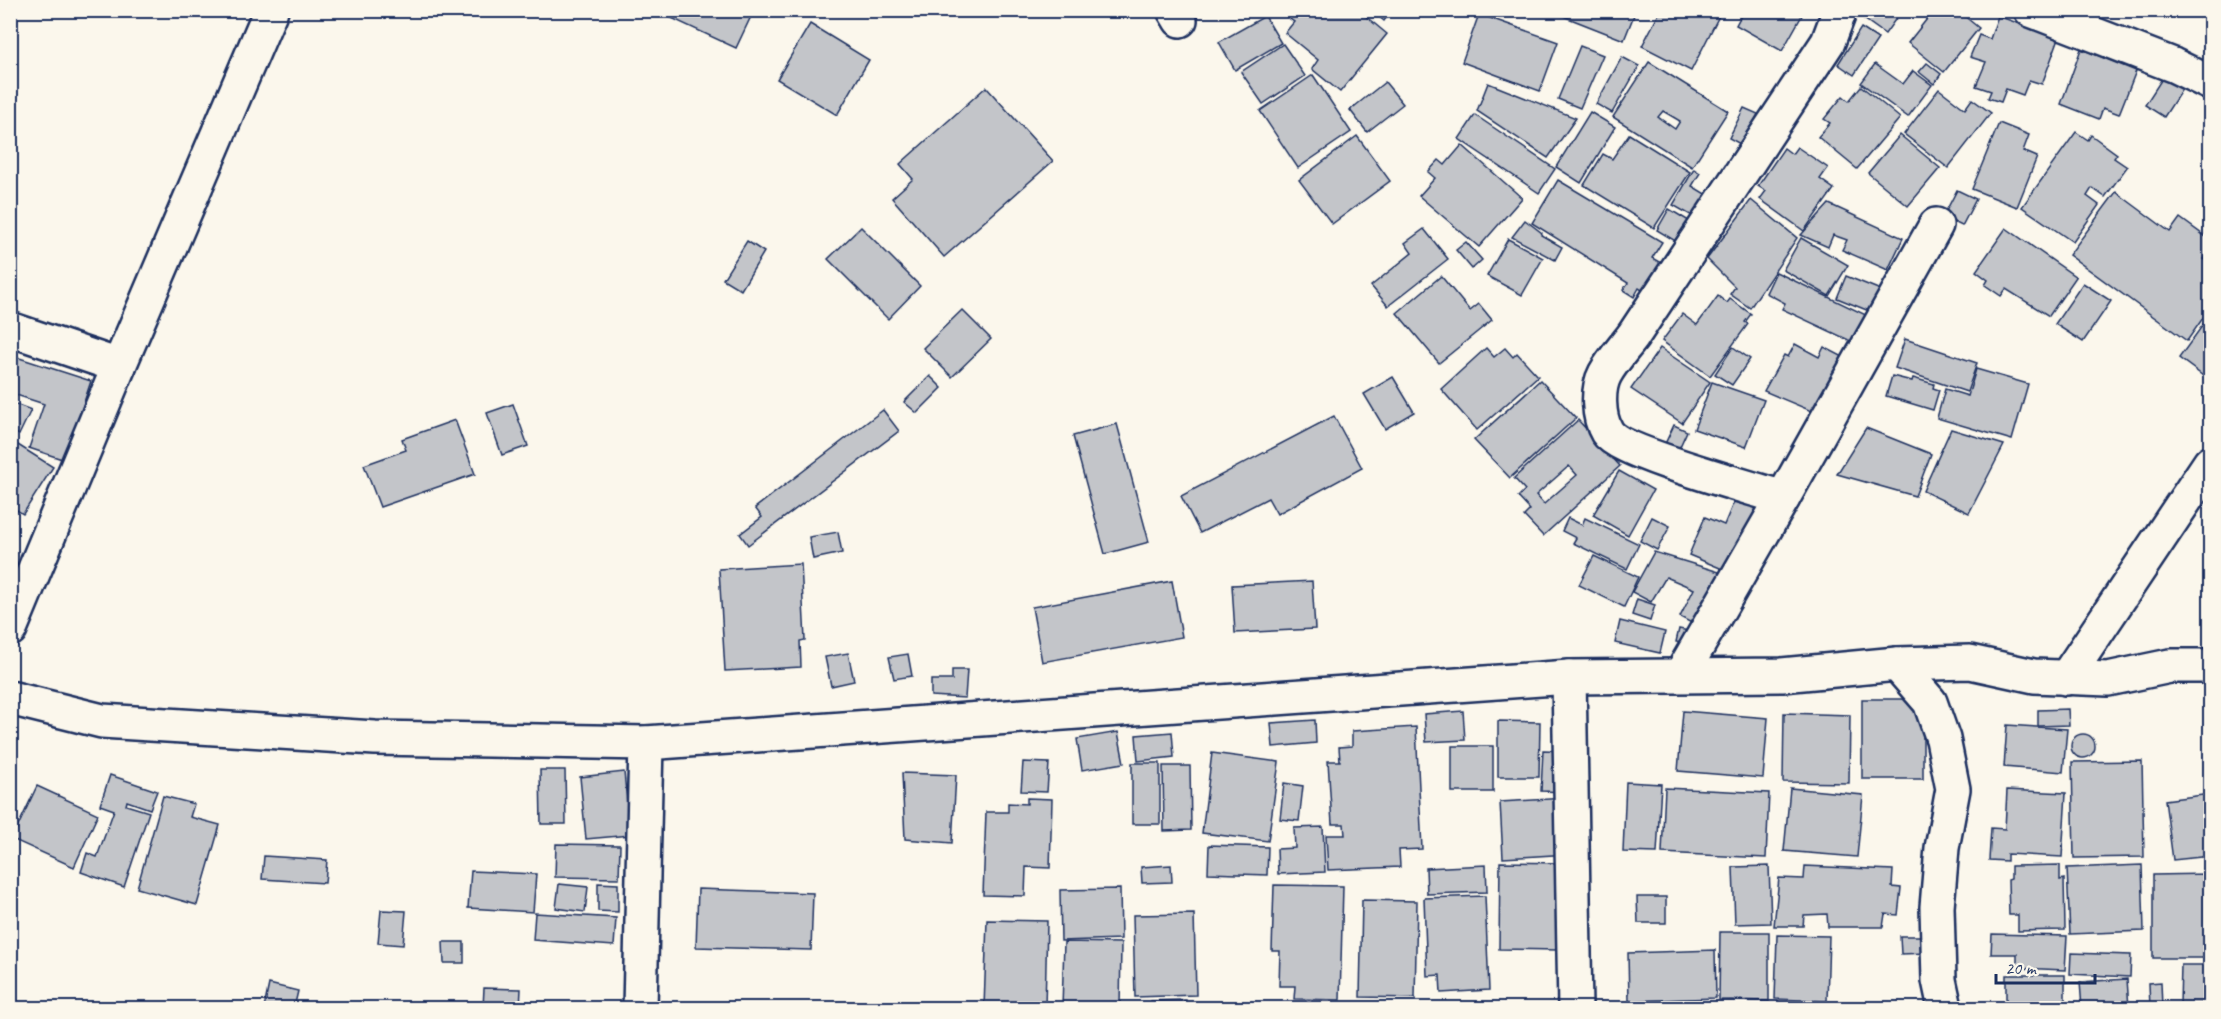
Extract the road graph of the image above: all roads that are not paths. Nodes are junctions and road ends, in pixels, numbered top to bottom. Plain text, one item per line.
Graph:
1 (271, 10) edge
2 (1840, 10) edge
3 (2031, 10) edge
4 (2211, 83) edge
5 (1936, 225) dead end
6 (10, 329) edge
7 (119, 366) junction
8 (2211, 463) edge
9 (1783, 498) junction
10 (10, 629) edge
11 (1897, 664) junction
12 (2211, 666) edge
13 (1681, 675) junction
14 (1569, 677) junction
15 (2066, 678) junction
16 (10, 698) edge
17 (646, 743) junction
18 (640, 1008) edge
19 (1575, 1008) edge
20 (1944, 1008) edge

1 - 7 street
2 - 9 street
3 - 4 street
5 - 9 street
6 - 7 street
7 - 10 street
8 - 15 street
9 - 13 street
11 - 13 street
11 - 15 street
11 - 20 street
12 - 15 street
13 - 14 street
14 - 17 street
14 - 19 street
16 - 17 street
17 - 18 street

